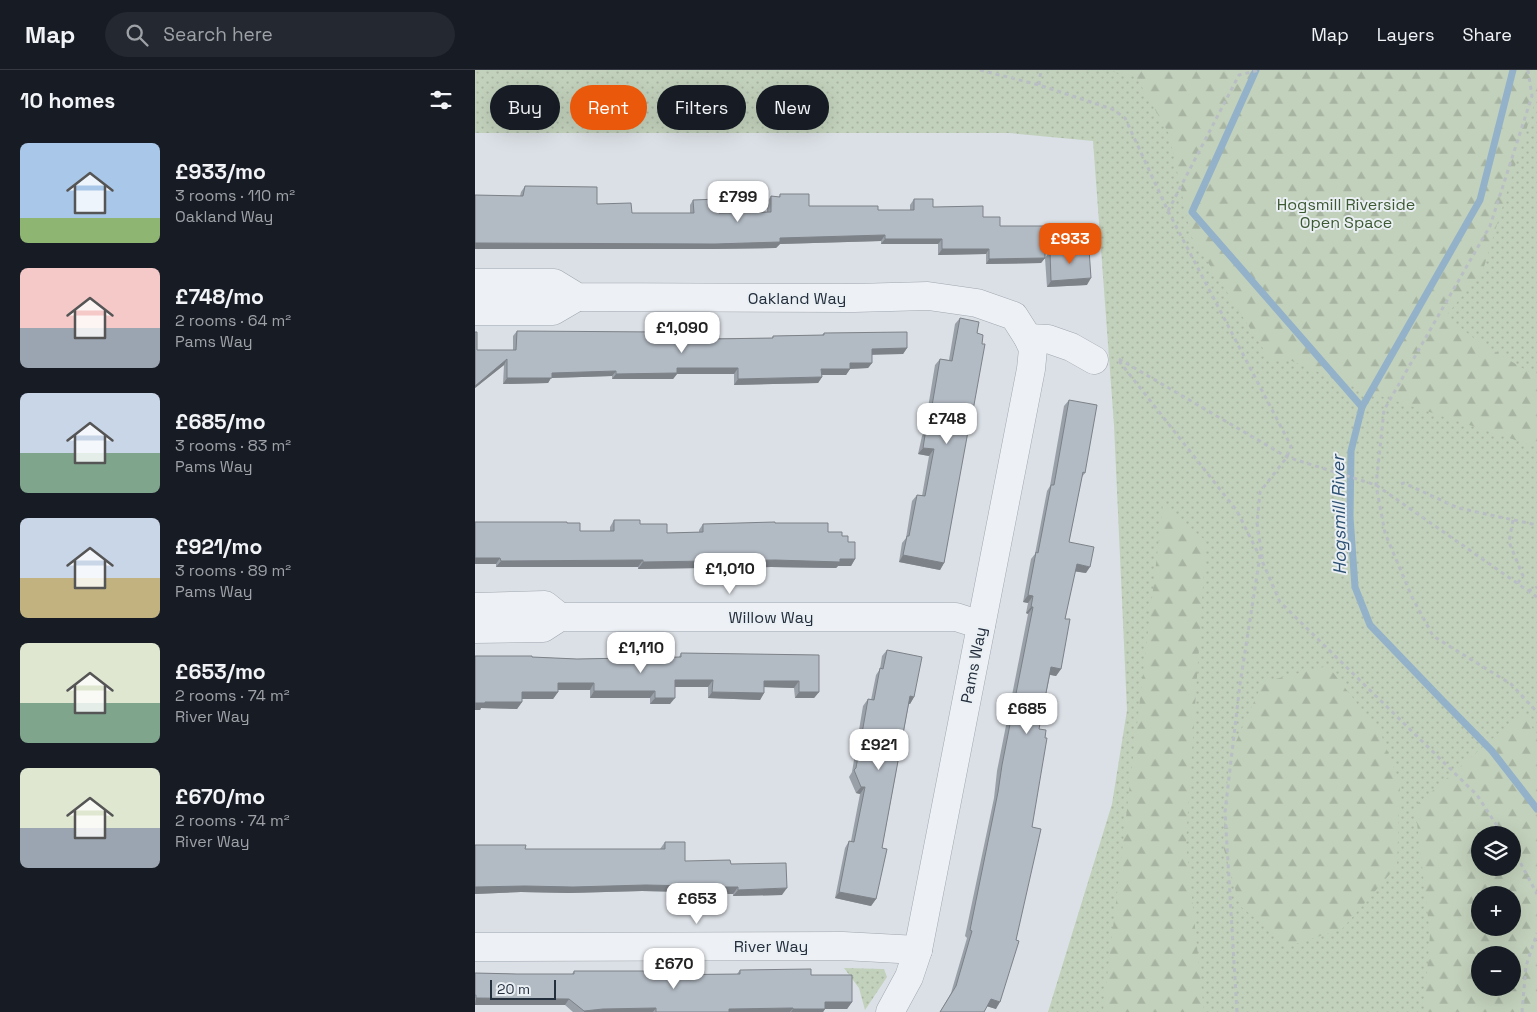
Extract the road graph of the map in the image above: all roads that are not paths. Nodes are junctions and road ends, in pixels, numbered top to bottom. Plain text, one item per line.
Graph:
1 (475, 283) edge
2 (577, 297) junction
3 (475, 311) edge
4 (1021, 327) junction
5 (1094, 360) dead end
6 (475, 607) edge
7 (560, 617) junction
8 (981, 625) junction
9 (475, 629) edge
10 (475, 947) edge
11 (918, 950) junction
12 (890, 1012) edge

1 - 2 street
2 - 3 street
2 - 4 street, Oakland Way
4 - 5 street, Oakland Way
4 - 8 street, Pams Way
6 - 7 street, Willow Way
7 - 8 street, Willow Way
7 - 9 street, Willow Way
8 - 11 street, Pams Way
10 - 11 street, River Way
11 - 12 street, Pams Way

